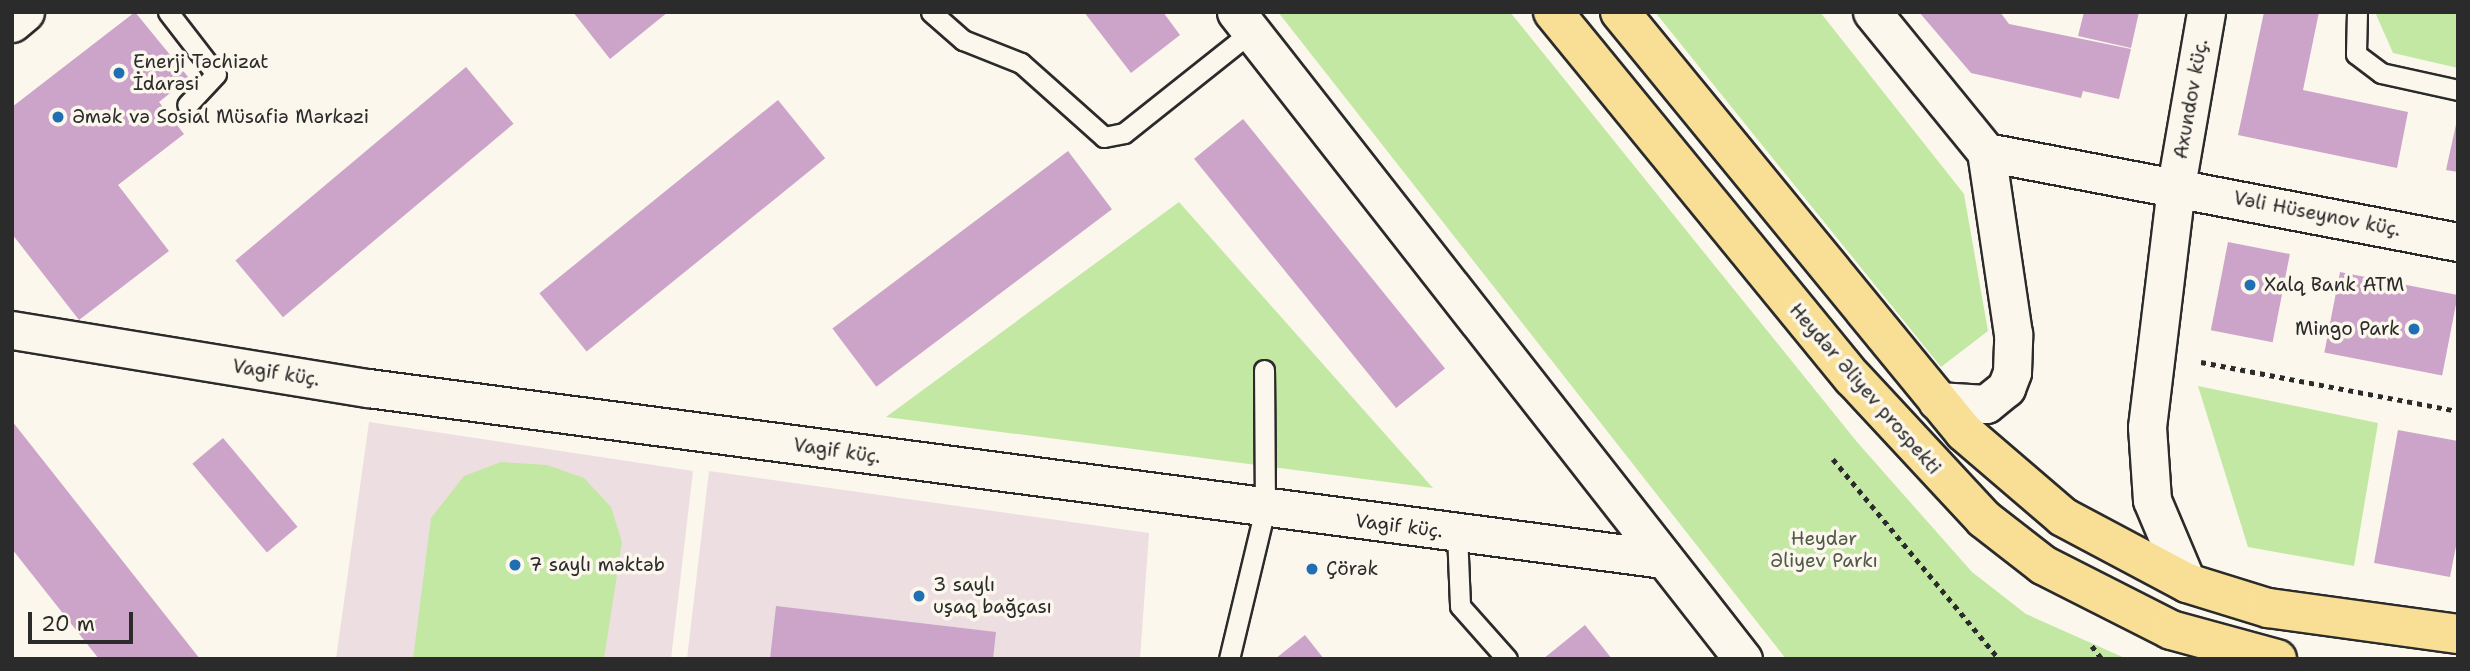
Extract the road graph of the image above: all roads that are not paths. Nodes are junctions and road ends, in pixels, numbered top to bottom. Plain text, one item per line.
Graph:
1 (25, 12) edge
2 (168, 12) edge
3 (930, 12) edge
4 (1553, 12) edge
5 (1620, 12) edge
6 (1872, 12) edge
7 (2206, 12) edge
8 (2357, 12) edge
9 (1244, 22) edge
10 (12, 23) edge
11 (2458, 90) edge
12 (187, 105) dead end
13 (1986, 152) junction
14 (2176, 186) junction
15 (2458, 242) edge
16 (12, 330) edge
17 (1264, 370) dead end
18 (1937, 401) junction
19 (1265, 509) junction
20 (1457, 533) junction
21 (1664, 559) junction
22 (2187, 583) junction
23 (2458, 634) edge
24 (2269, 657) edge
25 (1229, 659) edge
26 (1507, 659) edge
27 (1743, 659) edge

1 - 10 street
2 - 12 lane
3 - 9 lane
4 - 24 main road, Heydər Əliyev prospekti
5 - 18 main road
6 - 13 street
7 - 14 street, Axundov küç.
8 - 11 lane
9 - 21 street
13 - 14 street, Vəli Hüseynov küç.
13 - 18 street
14 - 15 street, Vəli Hüseynov küç.
14 - 22 street, Axundov küç.
16 - 19 street, Vagif küç.
17 - 19 lane
18 - 22 main road
19 - 20 street, Vagif küç.
19 - 25 lane
20 - 21 street, Vagif küç.
20 - 26 lane
21 - 27 street
22 - 23 main road

